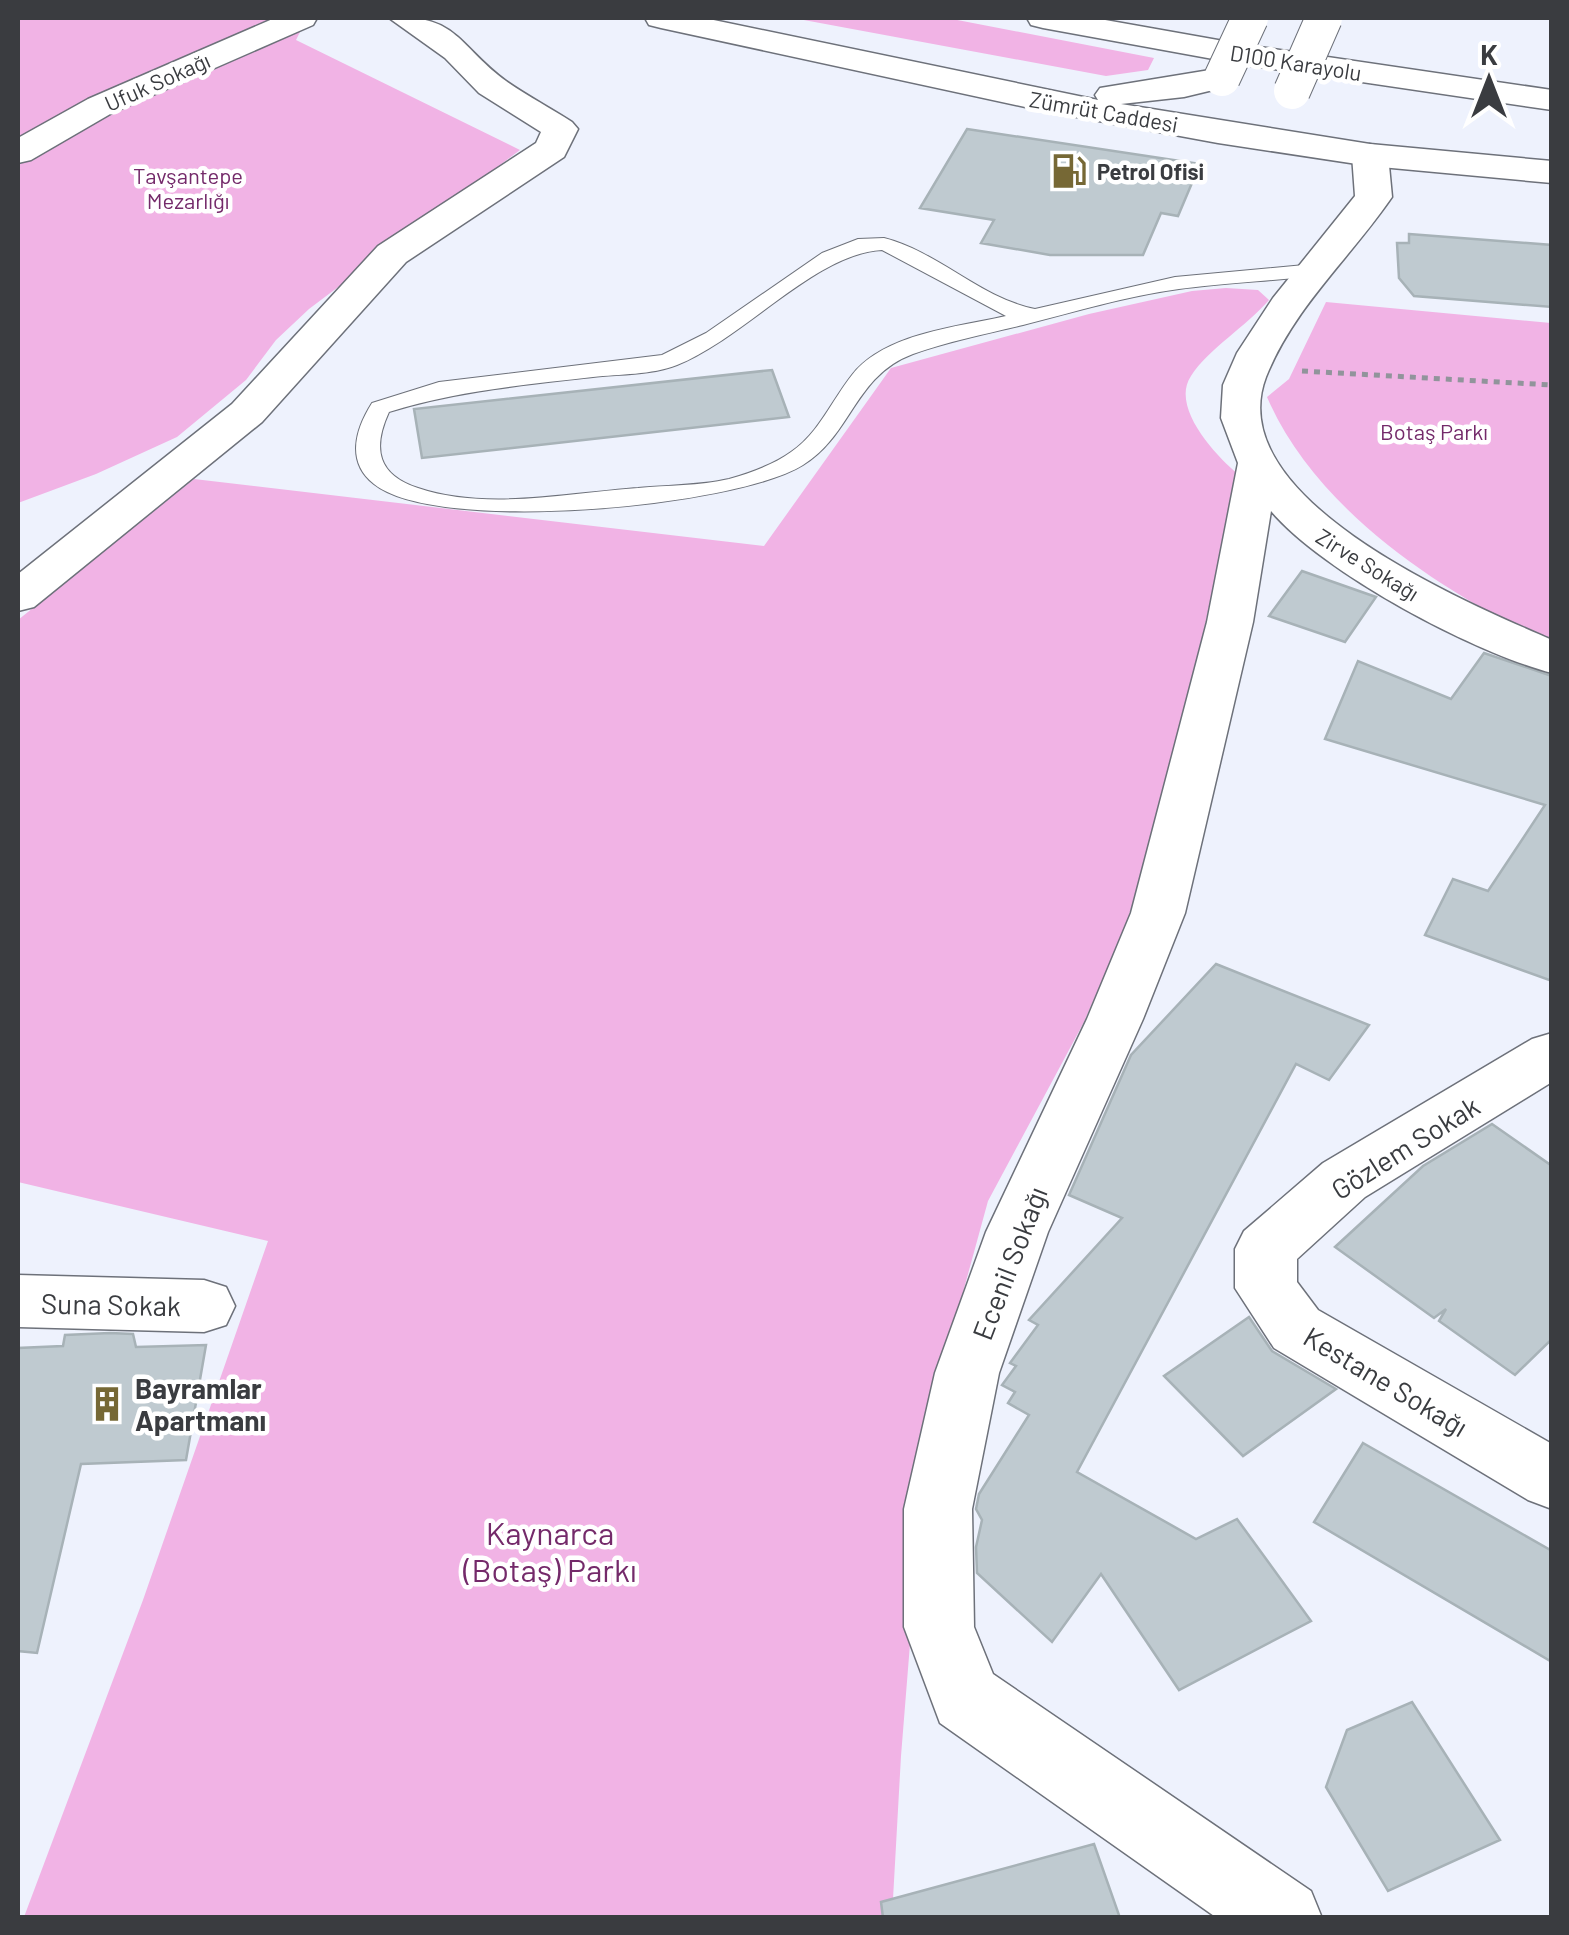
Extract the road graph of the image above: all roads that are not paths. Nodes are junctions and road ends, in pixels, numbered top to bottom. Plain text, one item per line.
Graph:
1 (301, 18) edge
2 (405, 18) edge
3 (662, 18) edge
4 (1043, 18) edge
5 (1181, 18) edge
6 (1250, 18) edge
7 (1324, 18) edge
8 (1434, 50) dead end
9 (1039, 100) junction
10 (1552, 100) edge
11 (18, 152) edge
12 (1370, 155) junction
13 (1552, 172) edge
14 (1315, 270) junction
15 (1035, 315) junction
16 (1257, 466) junction
17 (18, 598) edge
18 (1552, 658) edge
19 (1552, 1054) edge
20 (1266, 1249) joint
21 (18, 1302) edge
22 (204, 1306) dead end
23 (1552, 1479) edge
24 (1284, 1918) edge

1 - 11 main road, Ufuk Sokağı
2 - 17 main road
3 - 9 main road, Zümrüt Caddesi
4 - 10 main road, D100 Karayolu
5 - 8 main road, D100 Karayolu
6 - 9 main road, bridge
7 - 12 main road, bridge
9 - 12 main road, Zümrüt Caddesi
12 - 13 main road, Zümrüt Caddesi
12 - 14 main road, Zirve Sokağı
14 - 15 lane
14 - 16 main road, Zirve Sokağı
15 - 15 lane
16 - 18 main road, Zirve Sokağı
16 - 24 main road, Ecenil Sokağı
19 - 20 main road, Gözlem Sokak
20 - 23 main road, Kestane Sokağı
21 - 22 main road, Suna Sokak

